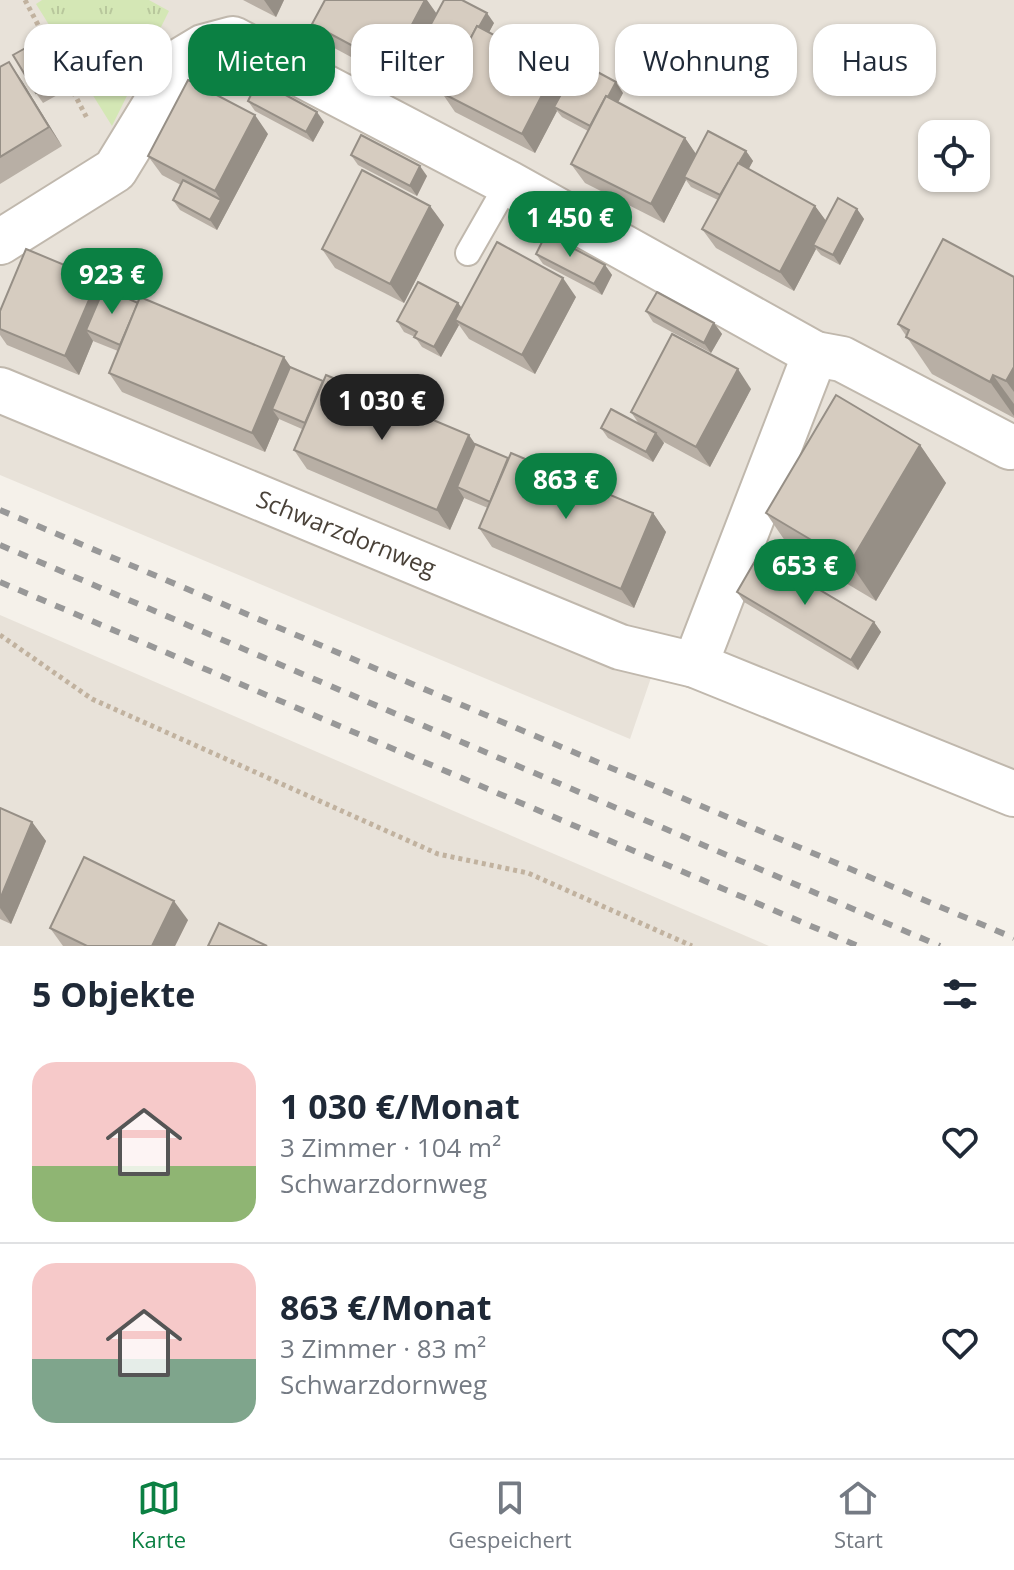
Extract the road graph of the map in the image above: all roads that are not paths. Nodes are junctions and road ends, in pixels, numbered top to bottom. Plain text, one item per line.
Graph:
1 (508, 183) junction
2 (0, 242) edge
3 (468, 253) dead end
4 (815, 354) junction
5 (0, 390) edge
6 (1010, 447) dead end
7 (695, 665) junction
8 (1014, 794) edge

1 - 2 street
1 - 3 lane
1 - 4 street
4 - 6 street
4 - 7 street
5 - 7 street, Schwarzdornweg
7 - 8 street, Schwarzdornweg

